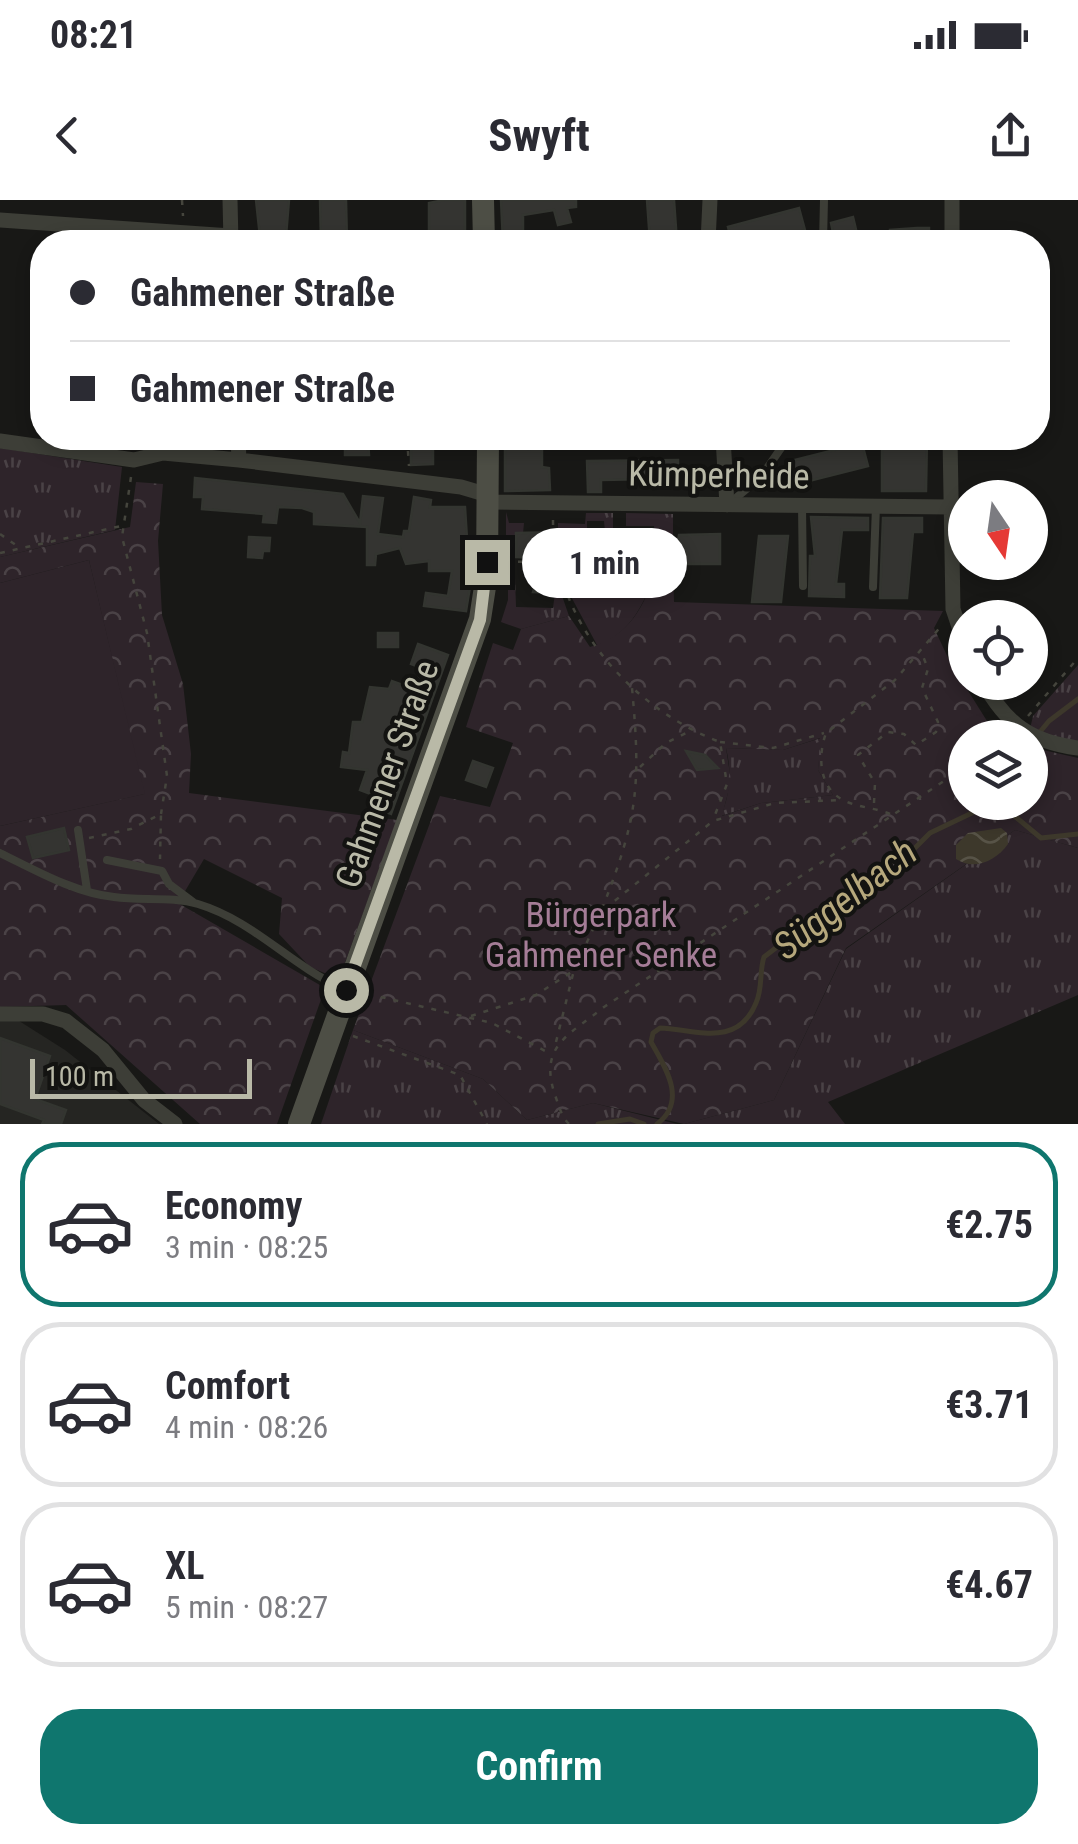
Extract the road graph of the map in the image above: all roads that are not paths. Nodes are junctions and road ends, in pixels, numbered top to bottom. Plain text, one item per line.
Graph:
1 (230, 200) edge
2 (484, 200) edge
3 (710, 200) edge
4 (824, 200) edge
5 (952, 200) edge
6 (0, 220) edge
7 (75, 230) edge
8 (231, 230) edge
9 (484, 230) edge
10 (709, 230) edge
11 (823, 230) edge
12 (952, 230) edge
13 (0, 441) edge
14 (30, 445) edge
15 (63, 450) edge
16 (239, 450) edge
17 (488, 450) edge
18 (724, 450) edge
19 (780, 450) edge
20 (950, 450) edge
21 (239, 460) junction
22 (950, 480) edge
23 (488, 499) junction
24 (727, 504) junction
25 (802, 506) junction
26 (876, 506) junction
27 (948, 507) edge
28 (802, 586) dead end
29 (874, 587) dead end
30 (998, 700) edge
31 (1013, 720) edge
32 (1048, 743) edge
33 (1078, 748) edge
34 (78, 835) road end
35 (0, 853) edge
36 (107, 860) dead end
37 (88, 890) junction
38 (193, 902) junction
39 (346, 990) junction
40 (0, 1014) edge
41 (175, 1124) edge
42 (299, 1124) edge

1 - 8 street
2 - 9 main road
3 - 10 street
4 - 11 lane
5 - 12 street
6 - 7 street
13 - 14 street, Kümperheide
15 - 21 street, Kümperheide
16 - 21 street
17 - 23 main road, Gahmener Straße
18 - 24 street
19 - 24 lane
20 - 22 street
21 - 23 street, Kümperheide
23 - 24 street, Kümperheide
23 - 39 main road, Gahmener Straße
24 - 25 street, Kümperheide
25 - 26 street, Kümperheide
25 - 28 lane
26 - 27 street, Kümperheide
26 - 29 lane
30 - 31 street
32 - 33 street
34 - 37 lane
35 - 37 lane
36 - 38 lane
37 - 38 lane
38 - 39 lane
39 - 42 main road, Gahmener Straße
40 - 41 street

